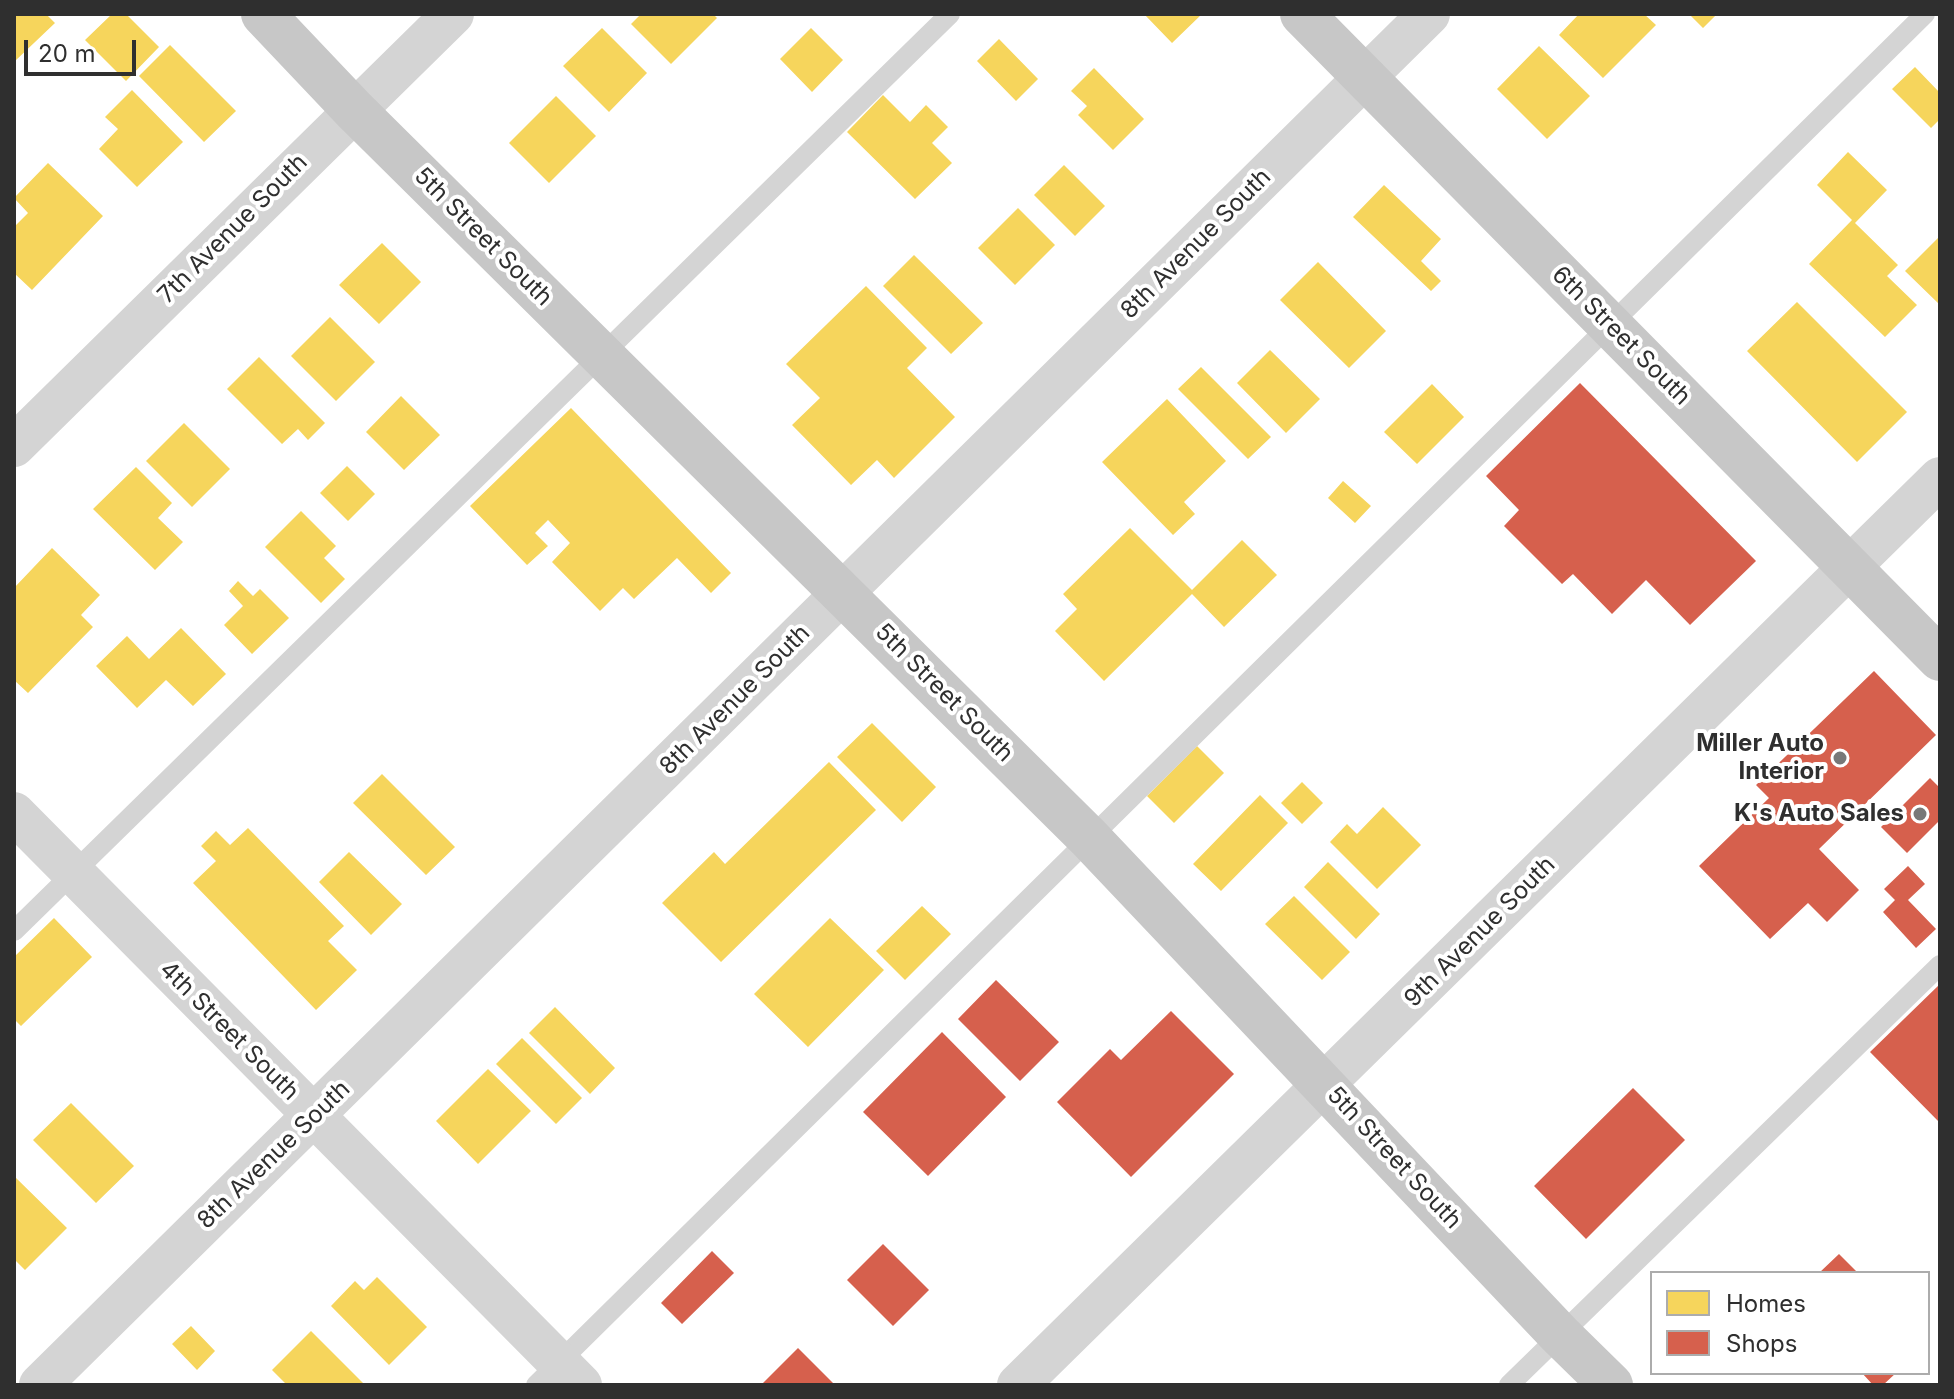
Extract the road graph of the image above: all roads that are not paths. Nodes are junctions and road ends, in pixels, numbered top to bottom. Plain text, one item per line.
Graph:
1 (263, 14) edge
2 (453, 14) edge
3 (950, 14) edge
4 (1302, 14) edge
5 (1429, 14) edge
6 (1925, 14) edge
7 (1366, 77) junction
8 (354, 110) junction
9 (1611, 326) junction
10 (601, 354) junction
11 (14, 446) edge
12 (1940, 478) edge
13 (1849, 567) junction
14 (843, 592) junction
15 (1940, 659) edge
16 (14, 813) edge
17 (1089, 838) junction
18 (73, 873) junction
19 (14, 931) edge
20 (1940, 965) edge
21 (1325, 1084) junction
22 (314, 1117) junction
23 (1560, 1335) junction
24 (559, 1378) edge
25 (40, 1385) edge
26 (1018, 1385) edge
27 (1509, 1385) edge
28 (1611, 1385) edge

1 - 8 main road, 5th Street South
2 - 8 street, 7th Avenue South
3 - 10 lane
4 - 7 main road, 6th Street South
5 - 7 street, 8th Avenue South
6 - 9 lane
7 - 9 main road, 6th Street South
7 - 14 street, 8th Avenue South
8 - 10 main road, 5th Street South
8 - 11 street, 7th Avenue South
9 - 13 main road, 6th Street South
9 - 17 lane
10 - 14 main road, 5th Street South
10 - 18 lane
12 - 13 street, 9th Avenue South
13 - 15 main road, 6th Street South
13 - 21 street, 9th Avenue South
14 - 17 main road, 5th Street South
14 - 22 street, 8th Avenue South
16 - 18 street, 4th Street South
17 - 21 main road, 5th Street South
17 - 24 lane
18 - 19 lane
18 - 22 street, 4th Street South
20 - 23 lane
21 - 23 main road, 5th Street South
21 - 26 street, 9th Avenue South
22 - 24 street, 4th Street South
22 - 25 street, 8th Avenue South
23 - 27 lane
23 - 28 main road, 5th Street South

